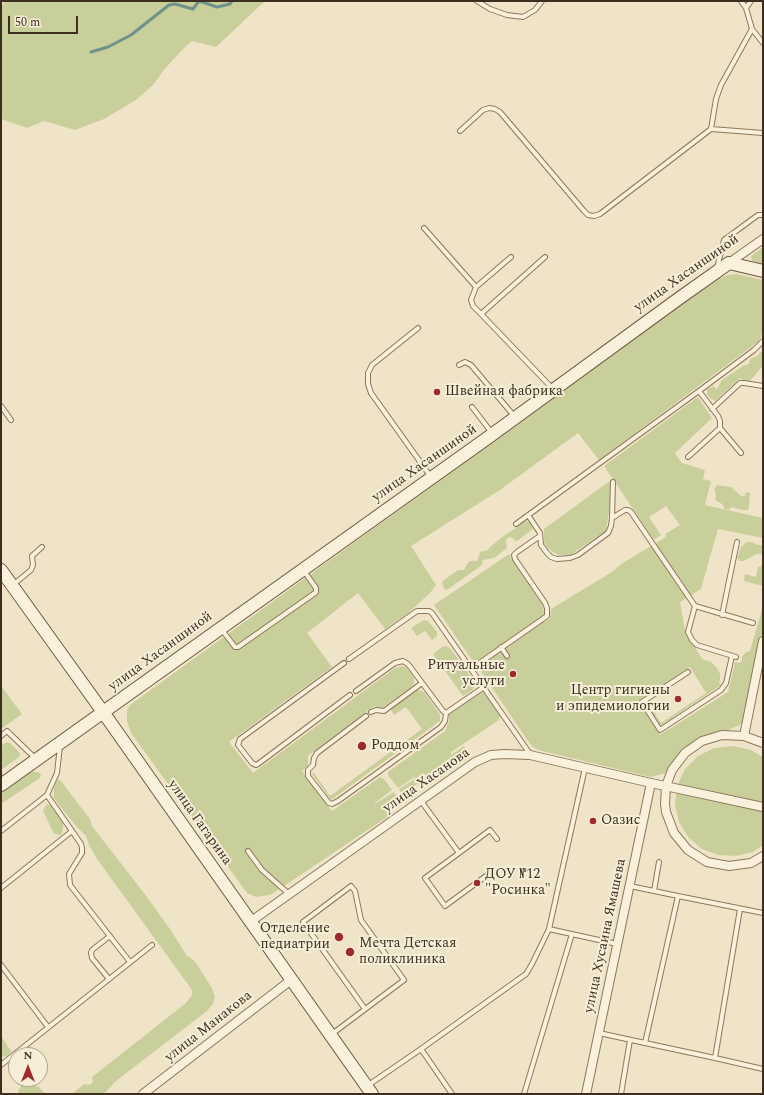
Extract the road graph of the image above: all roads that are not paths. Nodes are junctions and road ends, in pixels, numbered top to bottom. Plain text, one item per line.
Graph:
1 (477, 1) edge
2 (542, 1) edge
3 (741, 1) edge
4 (751, 1) edge
5 (746, 8) junction
6 (752, 29) junction
7 (763, 43) edge
8 (711, 129) junction
9 (460, 131) dead end
10 (763, 133) edge
11 (763, 215) edge
12 (424, 228) dead end
13 (763, 239) edge
14 (511, 257) dead end
15 (545, 257) dead end
16 (729, 263) junction
17 (763, 271) edge
18 (716, 272) junction
19 (476, 287) junction
20 (481, 314) junction
21 (418, 328) dead end
22 (763, 341) edge
23 (459, 365) dead end
24 (763, 386) edge
25 (553, 389) junction
26 (699, 391) junction
27 (1, 406) edge
28 (472, 407) dead end
29 (712, 409) junction
30 (515, 417) junction
31 (11, 420) dead end
32 (720, 428) junction
33 (492, 434) junction
34 (741, 453) dead end
35 (688, 457) dead end
36 (431, 477) junction
37 (613, 482) dead end
38 (528, 515) junction
39 (612, 518) junction
40 (516, 524) dead end
41 (540, 536) junction
42 (737, 542) dead end
43 (42, 547) dead end
44 (302, 569) junction
45 (1, 570) edge
46 (12, 585) junction
47 (695, 606) junction
48 (722, 615) junction
49 (753, 623) dead end
50 (221, 628) junction
51 (763, 641) edge
52 (501, 648) junction
53 (508, 656) dead end
54 (349, 659) dead end
55 (344, 663) dead end
56 (760, 666) edge
57 (471, 669) junction
58 (688, 672) dead end
59 (422, 683) junction
60 (484, 687) junction
61 (356, 691) dead end
62 (350, 695) dead end
63 (103, 712) junction
64 (371, 712) dead end
65 (446, 713) junction
66 (366, 716) dead end
67 (1, 736) edge
68 (744, 736) junction
69 (60, 742) junction
70 (763, 743) edge
71 (530, 755) junction
72 (37, 759) junction
73 (585, 768) junction
74 (651, 783) junction
75 (1, 784) edge
76 (666, 786) junction
77 (47, 795) junction
78 (421, 801) junction
79 (763, 807) edge
80 (1, 831) edge
81 (72, 831) junction
82 (497, 839) dead end
83 (248, 851) dead end
84 (458, 853) junction
85 (762, 858) edge
86 (659, 862) dead end
87 (490, 874) dead end
88 (630, 886) junction
89 (1, 888) edge
90 (654, 891) junction
91 (290, 894) junction
92 (678, 896) junction
93 (740, 908) junction
94 (763, 913) edge
95 (250, 922) junction
96 (549, 929) junction
97 (572, 934) junction
98 (110, 936) junction
99 (617, 944) junction
100 (152, 945) dead end
101 (130, 962) junction
102 (1, 965) edge
103 (109, 979) junction
104 (291, 980) junction
105 (365, 1009) junction
106 (48, 1027) junction
107 (599, 1033) junction
108 (330, 1035) junction
109 (630, 1040) junction
110 (645, 1043) junction
111 (421, 1049) junction
112 (715, 1058) junction
113 (1, 1065) edge
114 (763, 1069) edge
115 (369, 1090) edge
116 (144, 1094) edge
117 (452, 1094) edge
118 (524, 1094) edge
119 (586, 1094) edge
120 (621, 1094) edge

1 - 2 lane
3 - 5 lane
4 - 5 lane
5 - 6 lane
6 - 7 lane
6 - 8 lane
8 - 9 lane
8 - 10 lane
11 - 18 lane
12 - 19 lane
13 - 16 street, улица Хасаншиной
14 - 19 lane
15 - 20 lane
16 - 17 street
16 - 18 street, улица Хасаншиной
18 - 25 street, улица Хасаншиной
19 - 20 lane
20 - 25 lane
21 - 36 lane
22 - 26 lane
23 - 30 lane
24 - 29 lane
25 - 30 street, улица Хасаншиной
26 - 29 lane
26 - 38 lane
27 - 31 lane
28 - 33 lane
29 - 32 lane
30 - 33 street, улица Хасаншиной
32 - 34 lane
32 - 35 lane
33 - 36 street, улица Хасаншиной
36 - 44 street, улица Хасаншиной
37 - 39 lane
38 - 40 lane
38 - 41 lane
39 - 41 lane
39 - 47 lane
41 - 52 lane
42 - 48 lane
43 - 46 lane
44 - 50 street, улица Хасаншиной
44 - 50 lane
45 - 46 street, улица Гагарина
46 - 63 street, улица Гагарина
47 - 48 lane
47 - 58 lane
48 - 49 lane
50 - 63 street, улица Хасаншиной
51 - 56 street
52 - 53 lane
52 - 57 lane
54 - 57 lane
55 - 62 lane
56 - 68 street
57 - 60 lane
59 - 61 lane
59 - 64 lane
59 - 65 lane
60 - 65 lane
60 - 71 lane
63 - 69 street, улица Хасаншиной
63 - 95 street, улица Гагарина
65 - 66 lane
67 - 72 lane
68 - 70 street
68 - 76 street
69 - 72 street, улица Хасаншиной
69 - 77 lane
71 - 73 street, улица Хасанова
71 - 78 street, улица Хасанова
72 - 75 street, улица Хасаншиной
73 - 74 street, улица Хасанова
73 - 96 lane
74 - 76 street, улица Хасанова
74 - 88 street, улица Хусаина Ямашева
76 - 79 street, улица Хасанова
76 - 85 street
77 - 80 lane
77 - 81 lane
78 - 84 lane
78 - 91 street, улица Хасанова
81 - 89 lane
81 - 98 lane
82 - 84 lane
83 - 91 lane
84 - 87 lane
86 - 90 lane
88 - 90 lane
88 - 99 street, улица Хусаина Ямашева
90 - 92 lane
91 - 95 street, улица Хасанова
92 - 93 lane
92 - 110 lane
93 - 94 lane
93 - 112 lane
95 - 104 street, улица Гагарина
96 - 97 lane
96 - 111 lane
97 - 99 lane
97 - 118 lane
98 - 101 lane
98 - 103 lane
99 - 107 street, улица Хусаина Ямашева
100 - 101 lane
101 - 103 lane
102 - 106 lane
103 - 106 lane
104 - 108 street, улица Гагарина
104 - 116 street, улица Манакова
105 - 105 lane
105 - 108 lane
106 - 113 lane
107 - 109 lane
107 - 119 street, улица Хусаина Ямашева
108 - 115 street, улица Гагарина
109 - 110 lane
109 - 120 lane
110 - 112 lane
111 - 115 lane
111 - 117 lane
112 - 114 lane

